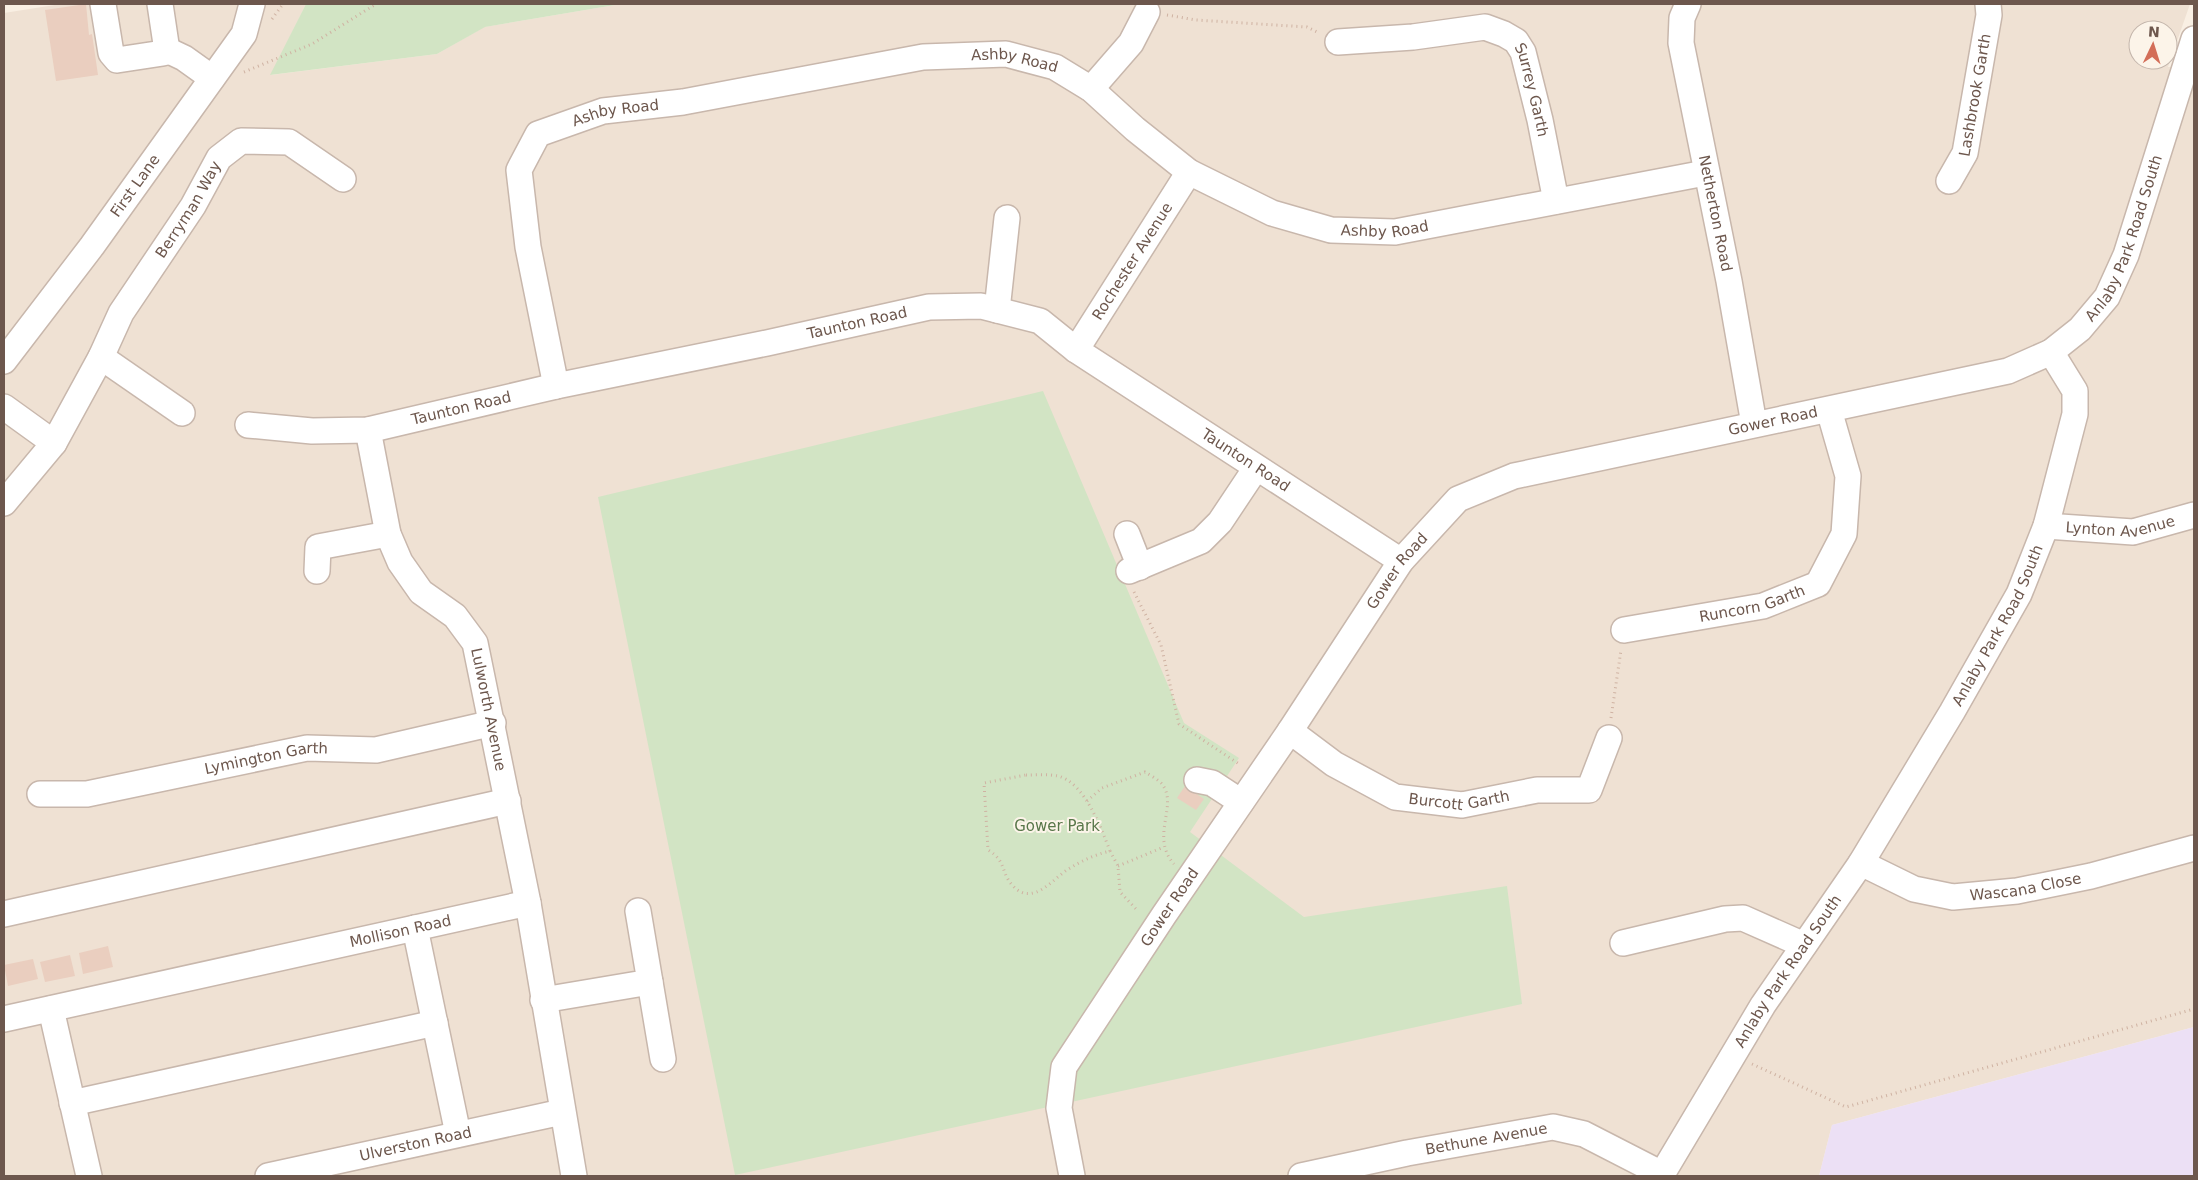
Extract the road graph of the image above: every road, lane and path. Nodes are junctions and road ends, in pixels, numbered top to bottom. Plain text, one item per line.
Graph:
1 (103, 4) edge
2 (160, 4) edge
3 (252, 4) edge
4 (376, 4) edge
5 (1688, 4) edge
6 (1988, 4) edge
7 (1147, 12) joint
8 (2194, 39) edge
9 (1338, 42) joint
10 (166, 49) junction
11 (241, 74) dead end
12 (212, 78) junction
13 (1091, 89) junction
14 (1189, 172) junction
15 (1705, 174) junction
16 (343, 179) dead end
17 (1949, 181) dead end
18 (1556, 201) junction
19 (1007, 218) dead end
20 (997, 310) junction
21 (1076, 350) junction
22 (2051, 352) junction
23 (101, 357) junction
24 (4, 361) edge
25 (556, 386) junction
26 (4, 407) edge
27 (1829, 410) junction
28 (182, 413) dead end
29 (1754, 424) junction
30 (248, 425) dead end
31 (368, 430) junction
32 (54, 443) junction
33 (1256, 468) junction
34 (4, 502) edge
35 (2194, 515) edge
36 (2046, 526) junction
37 (388, 534) junction
38 (1127, 534) dead end
39 (1401, 561) junction
40 (1134, 569) junction
41 (317, 571) dead end
42 (1624, 630) joint
43 (493, 723) junction
44 (1290, 731) junction
45 (1609, 738) joint
46 (1239, 764) dead end
47 (1197, 780) dead end
48 (40, 794) dead end
49 (508, 801) junction
50 (1087, 801) junction
51 (1241, 802) junction
52 (1164, 847) junction
53 (2194, 848) edge
54 (1110, 851) junction
55 (1861, 863) junction
56 (1118, 866) junction
57 (1191, 876) junction
58 (528, 903) junction
59 (638, 911) dead end
60 (1138, 911) dead end
61 (4, 914) edge
62 (415, 928) junction
63 (1623, 943) dead end
64 (1804, 945) junction
65 (650, 982) junction
66 (543, 1000) junction
67 (51, 1009) junction
68 (2194, 1009) edge
69 (4, 1019) edge
70 (435, 1023) junction
71 (1735, 1053) junction
72 (663, 1059) dead end
73 (72, 1103) junction
74 (562, 1112) junction
75 (458, 1134) junction
76 (1661, 1175) edge
77 (89, 1176) edge
78 (268, 1176) edge
79 (574, 1176) edge
80 (1072, 1176) edge
81 (1301, 1176) edge

1 - 10 street
2 - 10 street
3 - 12 street, First Lane
4 - 11 path
5 - 15 street, Netherton Road
6 - 17 street, Lashbrook Garth
7 - 9 path
7 - 13 street
8 - 22 street, Anlaby Park Road South
9 - 18 street, Surrey Garth
10 - 12 street
12 - 24 street, First Lane
13 - 14 street, Ashby Road
13 - 25 street, Ashby Road
14 - 18 street, Ashby Road
14 - 21 street, Rochester Avenue
15 - 18 street, Ashby Road
15 - 29 street, Netherton Road
16 - 23 street, Berryman Way
19 - 20 street
20 - 21 street, Taunton Road
20 - 25 street, Taunton Road
21 - 33 street, Taunton Road
22 - 27 street, Gower Road
22 - 36 street, Anlaby Park Road South
23 - 28 street
23 - 32 street, Berryman Way
25 - 31 street, Taunton Road
26 - 32 street
27 - 29 street, Gower Road
27 - 42 street, Runcorn Garth
29 - 39 street, Gower Road
30 - 31 street, Taunton Road
31 - 37 street, Lulworth Avenue
32 - 34 street, Berryman Way
33 - 39 street, Taunton Road
33 - 40 street
35 - 36 street, Lynton Avenue
36 - 55 street, Anlaby Park Road South
37 - 41 street
37 - 43 street, Lulworth Avenue
38 - 40 street
39 - 44 street, Gower Road
40 - 46 path
42 - 45 path
43 - 48 street, Lymington Garth
43 - 49 street, Lulworth Avenue
44 - 45 street, Burcott Garth
44 - 51 street, Gower Road
47 - 51 street
49 - 58 street, Lulworth Avenue
49 - 61 street
50 - 52 path
50 - 54 path
50 - 54 path
51 - 57 street, Gower Road
52 - 56 path
52 - 57 path
53 - 55 street, Wascana Close
54 - 56 path
55 - 64 street, Anlaby Park Road South
56 - 60 path
57 - 80 street, Gower Road
58 - 62 street, Mollison Road
58 - 66 street
59 - 65 street
62 - 67 street, Mollison Road
62 - 70 street
63 - 64 street
64 - 71 street, Anlaby Park Road South
65 - 66 street
65 - 72 street
66 - 74 street
67 - 69 street, Mollison Road
67 - 73 street
68 - 71 path
70 - 73 street
70 - 75 street
71 - 76 street, Anlaby Park Road South
73 - 77 street
74 - 75 street, Ulverston Road
74 - 79 street
75 - 78 street, Ulverston Road
76 - 81 street, Bethune Avenue

